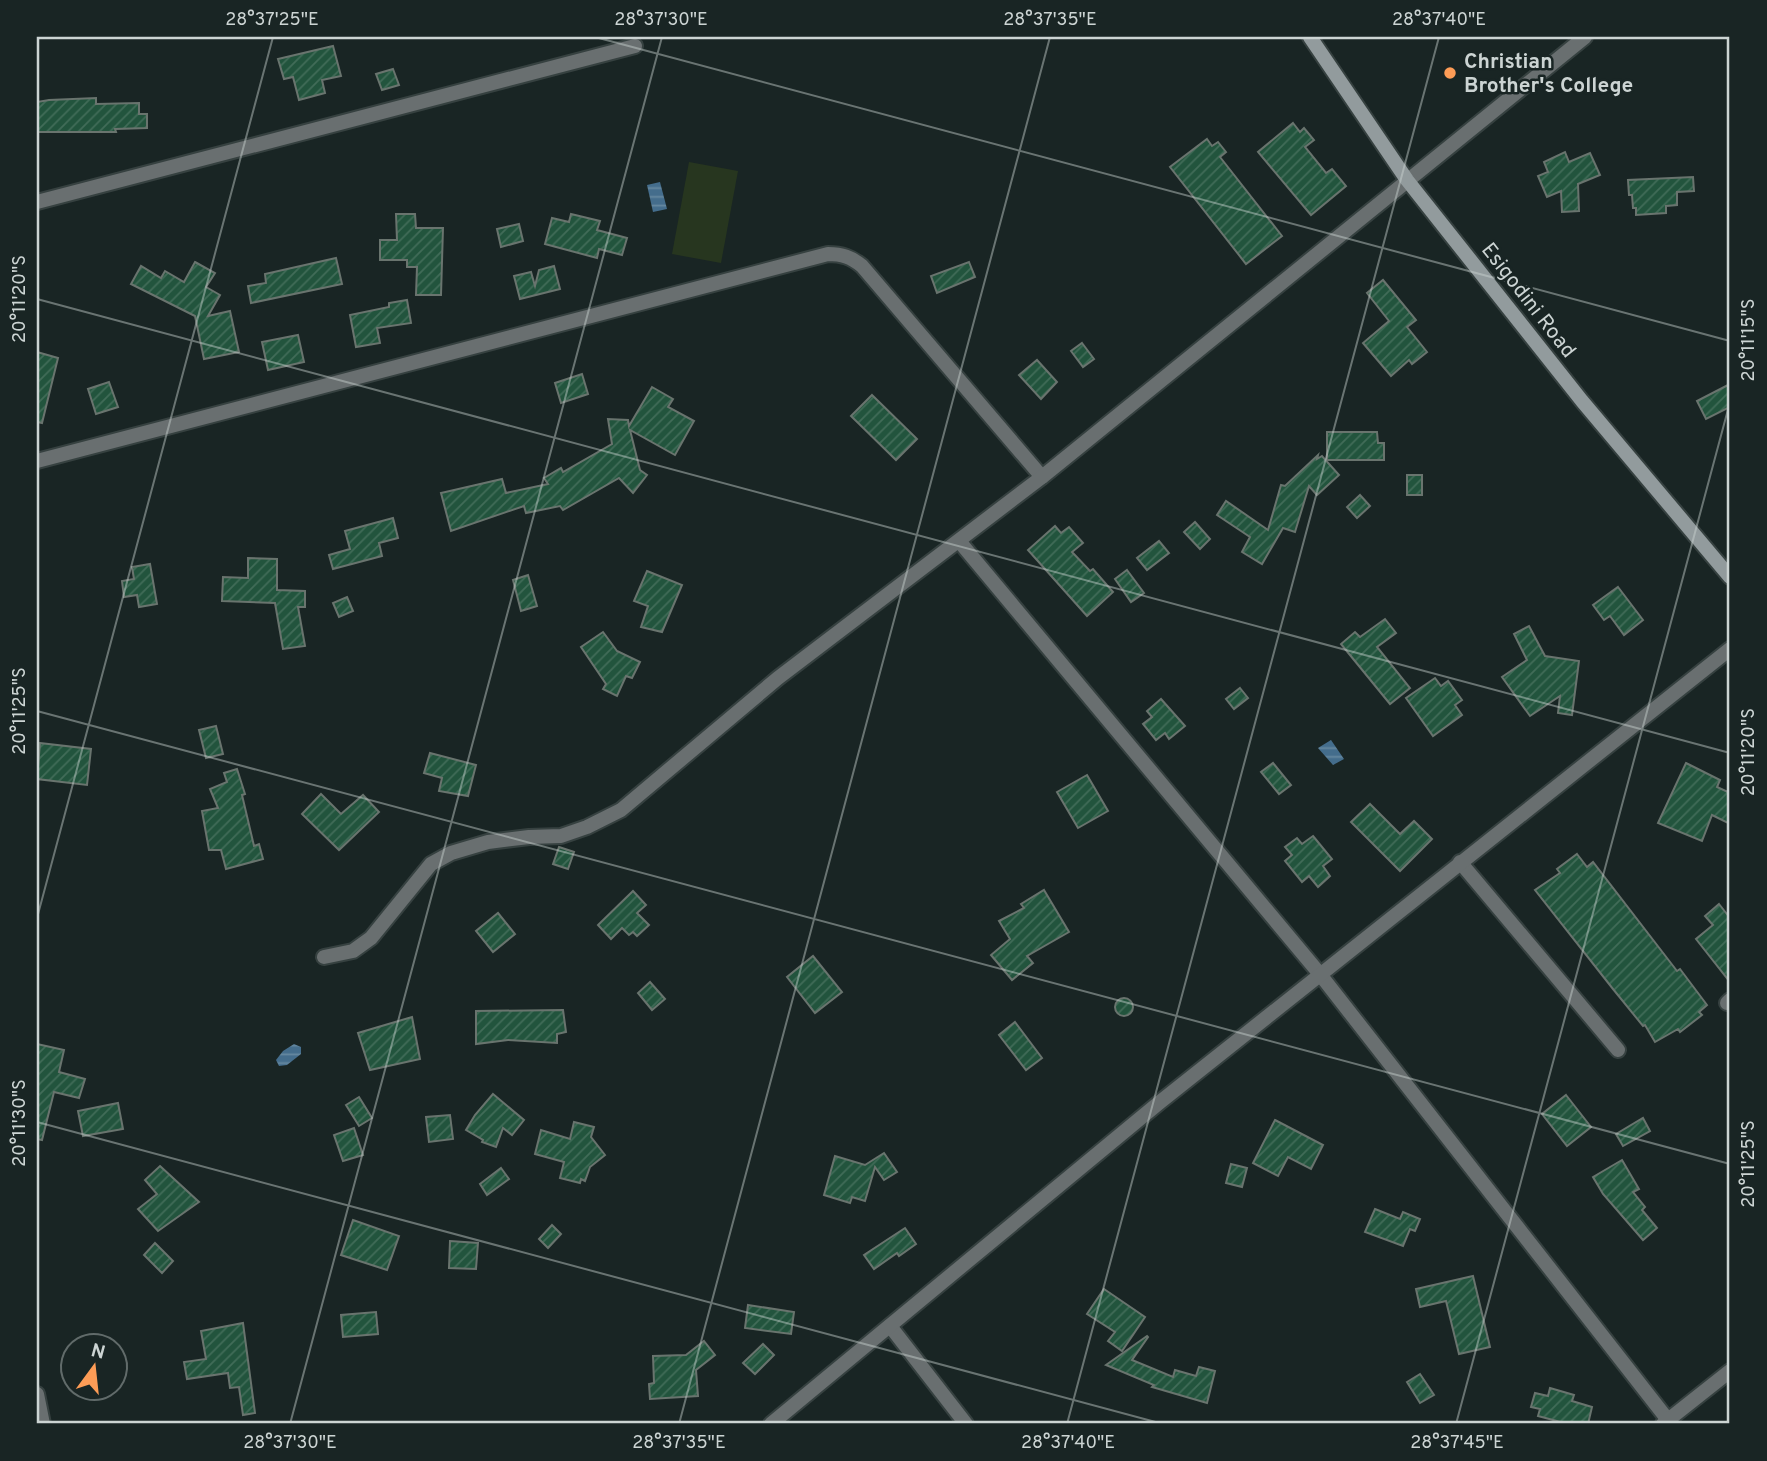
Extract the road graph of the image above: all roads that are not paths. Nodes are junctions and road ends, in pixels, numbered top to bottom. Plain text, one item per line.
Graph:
1 (1310, 37) edge
2 (1585, 37) edge
3 (635, 46) dead end
4 (1407, 180) junction
5 (37, 202) edge
6 (37, 461) edge
7 (1042, 477) junction
8 (959, 541) junction
9 (1730, 577) edge
10 (1730, 649) edge
11 (1460, 862) junction
12 (324, 957) dead end
13 (1319, 973) junction
14 (1618, 1050) dead end
15 (890, 1326) junction
16 (1730, 1371) edge
17 (37, 1394) edge
18 (1666, 1422) edge
19 (43, 1424) edge
20 (771, 1424) edge
21 (966, 1424) edge

1 - 4 main road, Esigodini Road
2 - 4 street
3 - 5 street
4 - 7 street
4 - 9 main road, Esigodini Road
6 - 7 street
7 - 8 street
8 - 12 street
8 - 13 street
10 - 11 street
11 - 13 street
11 - 14 street
13 - 15 street
13 - 18 street
15 - 20 street
15 - 21 street
16 - 18 street
17 - 19 street

